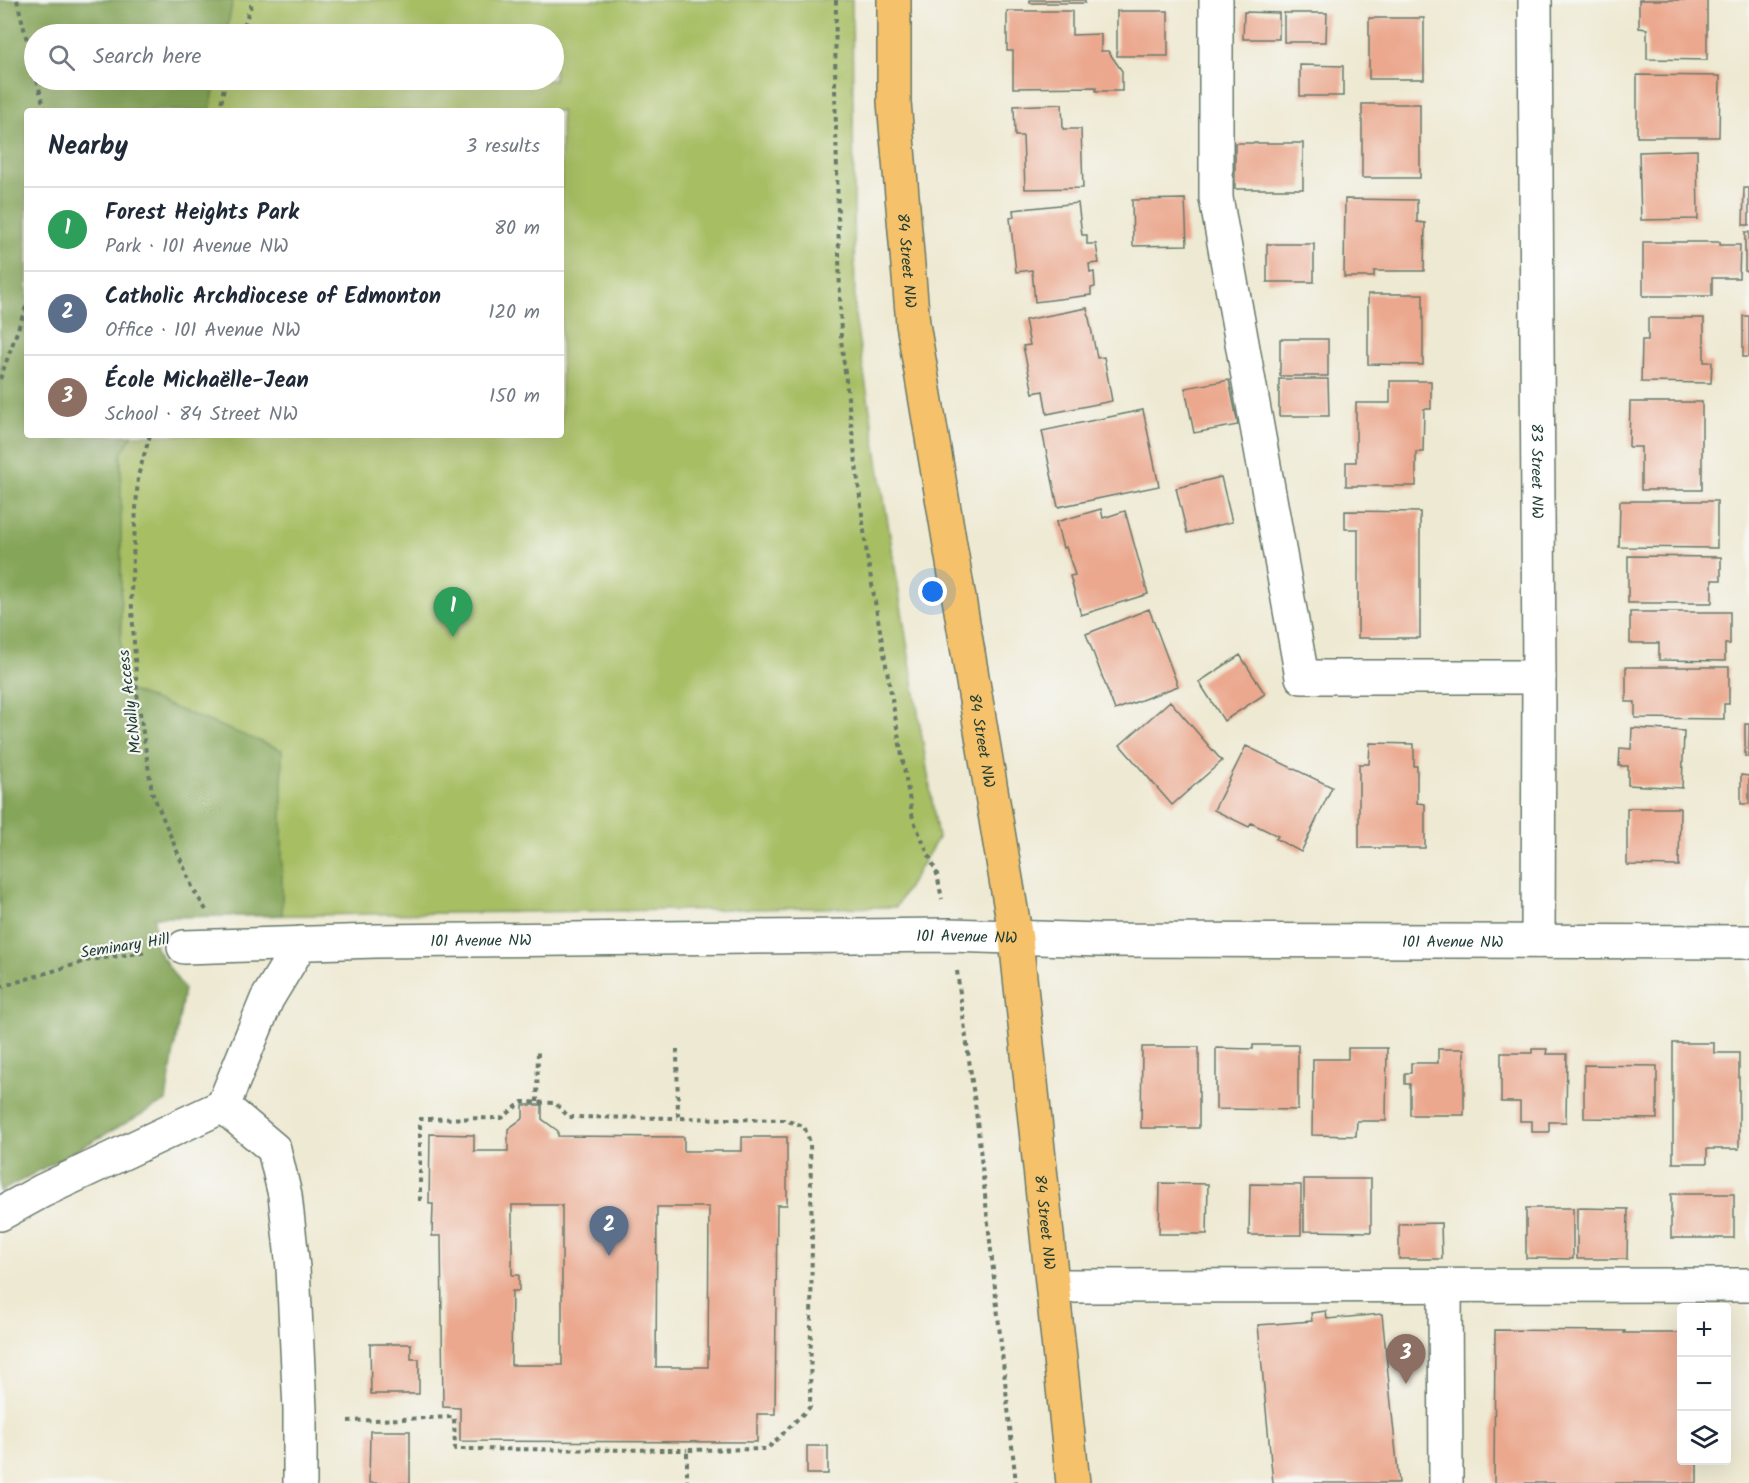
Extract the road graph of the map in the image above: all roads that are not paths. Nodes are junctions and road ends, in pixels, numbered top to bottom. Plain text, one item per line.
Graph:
1 (894, 0) edge
2 (1216, 0) edge
3 (1535, 0) edge
4 (1539, 677) junction
5 (1016, 939) junction
6 (1538, 941) junction
7 (1749, 942) edge
8 (301, 943) junction
9 (184, 947) road end
10 (223, 1106) junction
11 (0, 1214) edge
12 (1749, 1285) edge
13 (1053, 1286) junction
14 (1445, 1286) junction
15 (300, 1483) edge
16 (1073, 1483) edge
17 (1446, 1483) edge

1 - 5 main road, 84 Street NW
2 - 4 street
3 - 4 street, 83 Street NW
4 - 6 street, 83 Street NW
5 - 6 street, 101 Avenue NW
5 - 8 street, 101 Avenue NW
5 - 13 main road, 84 Street NW
6 - 7 street, 101 Avenue NW
8 - 9 street, 101 Avenue NW
8 - 10 street
10 - 11 street
10 - 15 street
12 - 14 street
13 - 14 street
13 - 16 main road, 84 Street NW
14 - 17 street

